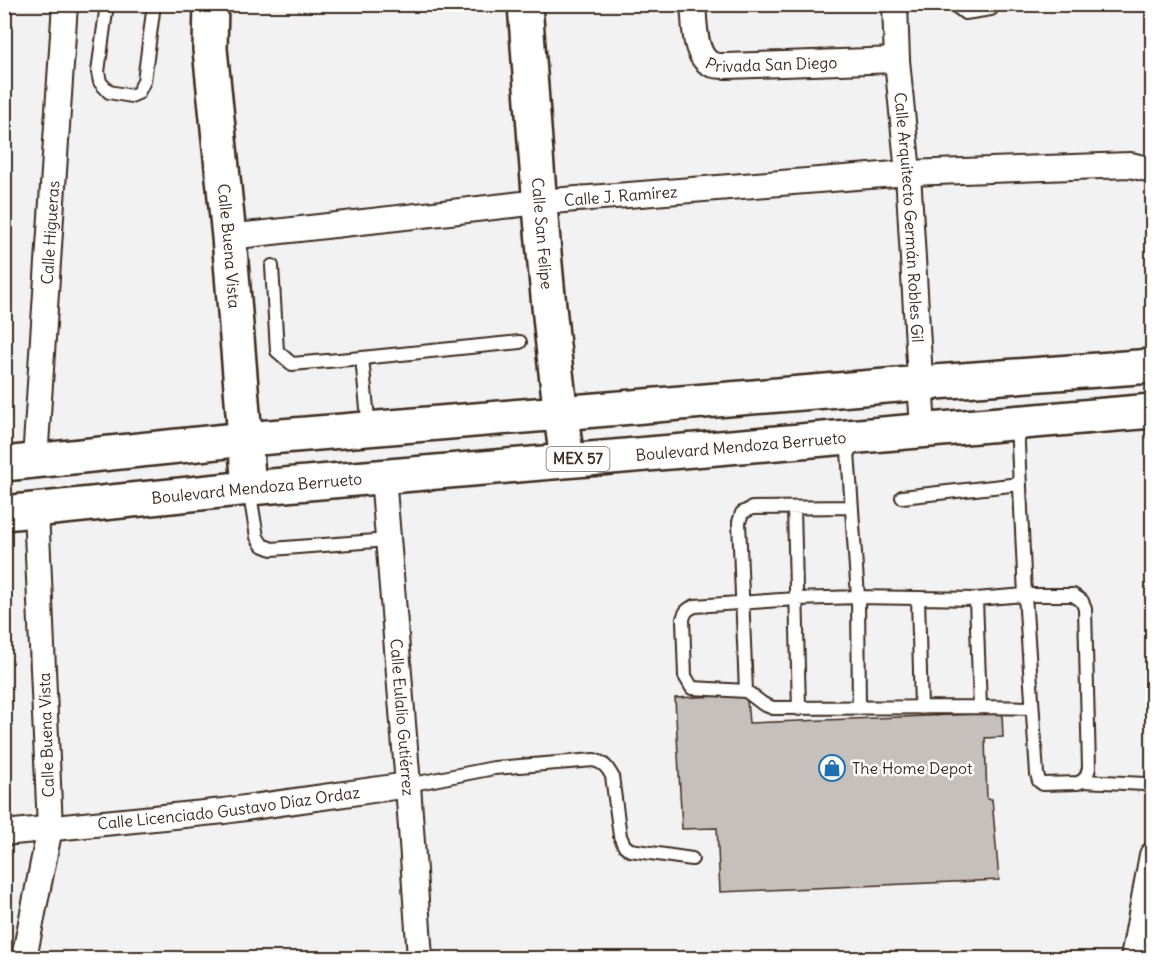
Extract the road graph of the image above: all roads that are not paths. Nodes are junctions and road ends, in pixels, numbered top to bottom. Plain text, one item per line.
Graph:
1 (65, 4) edge
2 (107, 4) edge
3 (154, 4) edge
4 (211, 4) edge
5 (525, 4) edge
6 (693, 4) edge
7 (896, 4) edge
8 (953, 4) edge
9 (993, 4) edge
10 (897, 60) junction
11 (1152, 170) edge
12 (908, 173) junction
13 (539, 202) junction
14 (4, 230) edge
15 (229, 237) junction
16 (4, 253) edge
17 (272, 266) dead end
18 (520, 342) dead end
19 (362, 358) junction
20 (1152, 366) edge
21 (922, 383) junction
22 (1152, 411) edge
23 (560, 414) junction
24 (1017, 422) junction
25 (369, 430) junction
26 (923, 430) junction
27 (847, 436) junction
28 (246, 440) junction
29 (567, 460) junction
30 (20, 462) edge
31 (383, 476) junction
32 (1020, 484) junction
33 (249, 488) junction
34 (902, 497) dead end
35 (852, 507) junction
36 (794, 508) junction
37 (20, 512) edge
38 (388, 540) junction
39 (1025, 595) junction
40 (858, 597) junction
41 (918, 598) junction
42 (796, 599) junction
43 (976, 599) junction
44 (743, 604) junction
45 (746, 692) junction
46 (980, 707) junction
47 (859, 708) junction
48 (921, 708) junction
49 (1032, 708) junction
50 (799, 709) junction
51 (1083, 781) junction
52 (408, 785) junction
53 (1152, 789) edge
54 (50, 828) junction
55 (4, 834) edge
56 (692, 859) dead end
57 (1152, 861) edge
58 (24, 958) edge
59 (420, 958) edge
60 (1133, 958) edge

1 - 30 street, Calle Higueras
2 - 3 lane
4 - 15 main road, Calle Buena Vista
5 - 13 main road, Calle San Felipe
6 - 10 street, Privada San Diego
7 - 10 street, Calle Arquitecto Germán Robles Gil
8 - 9 lane
10 - 12 street, Calle Arquitecto Germán Robles Gil
11 - 12 street, Calle J. Ramírez
12 - 13 street, Calle J. Ramírez
12 - 21 street, Calle Arquitecto Germán Robles Gil
13 - 15 street, Calle J. Ramírez
13 - 23 main road, Calle San Felipe
14 - 16 lane
15 - 28 main road, Calle Buena Vista
17 - 19 lane
18 - 19 lane
19 - 25 lane
20 - 21 main road
21 - 23 main road
21 - 26 street, Calle Arquitecto Germán Robles Gil
22 - 24 main road, Boulevard Mendoza Berrueto / MEX 57
23 - 25 main road
23 - 29 main road, Calle San Felipe
24 - 26 main road, Boulevard Mendoza Berrueto / MEX 57
24 - 32 lane
25 - 28 main road
26 - 27 main road, Boulevard Mendoza Berrueto / MEX 57
27 - 29 main road, Boulevard Mendoza Berrueto / MEX 57
27 - 35 lane
28 - 30 main road
28 - 33 main road, Calle Buena Vista
29 - 31 main road, Boulevard Mendoza Berrueto / MEX 57
31 - 33 main road, Boulevard Mendoza Berrueto / MEX 57
31 - 38 street, Calle Eulalio Gutiérrez
32 - 34 lane
32 - 39 lane
33 - 37 main road, Boulevard Mendoza Berrueto / MEX 57
33 - 38 lane
35 - 36 lane
35 - 40 lane
36 - 42 lane
36 - 44 lane
37 - 54 street, Calle Buena Vista
38 - 52 street, Calle Eulalio Gutiérrez
39 - 43 lane
39 - 49 lane
39 - 51 lane
40 - 41 lane
40 - 42 lane
40 - 47 lane
41 - 43 lane
41 - 48 lane
42 - 44 lane
42 - 50 lane
43 - 46 lane
44 - 45 lane
44 - 45 lane
45 - 50 lane
46 - 48 lane
46 - 49 lane
47 - 48 lane
47 - 50 lane
49 - 51 lane
51 - 53 lane
52 - 54 street, Calle Licenciado Gustavo Díaz Ordaz
52 - 56 lane
52 - 59 street, Calle Eulalio Gutiérrez
54 - 55 street, Calle Licenciado Gustavo Díaz Ordaz
54 - 58 street, Calle Buena Vista
57 - 60 street

